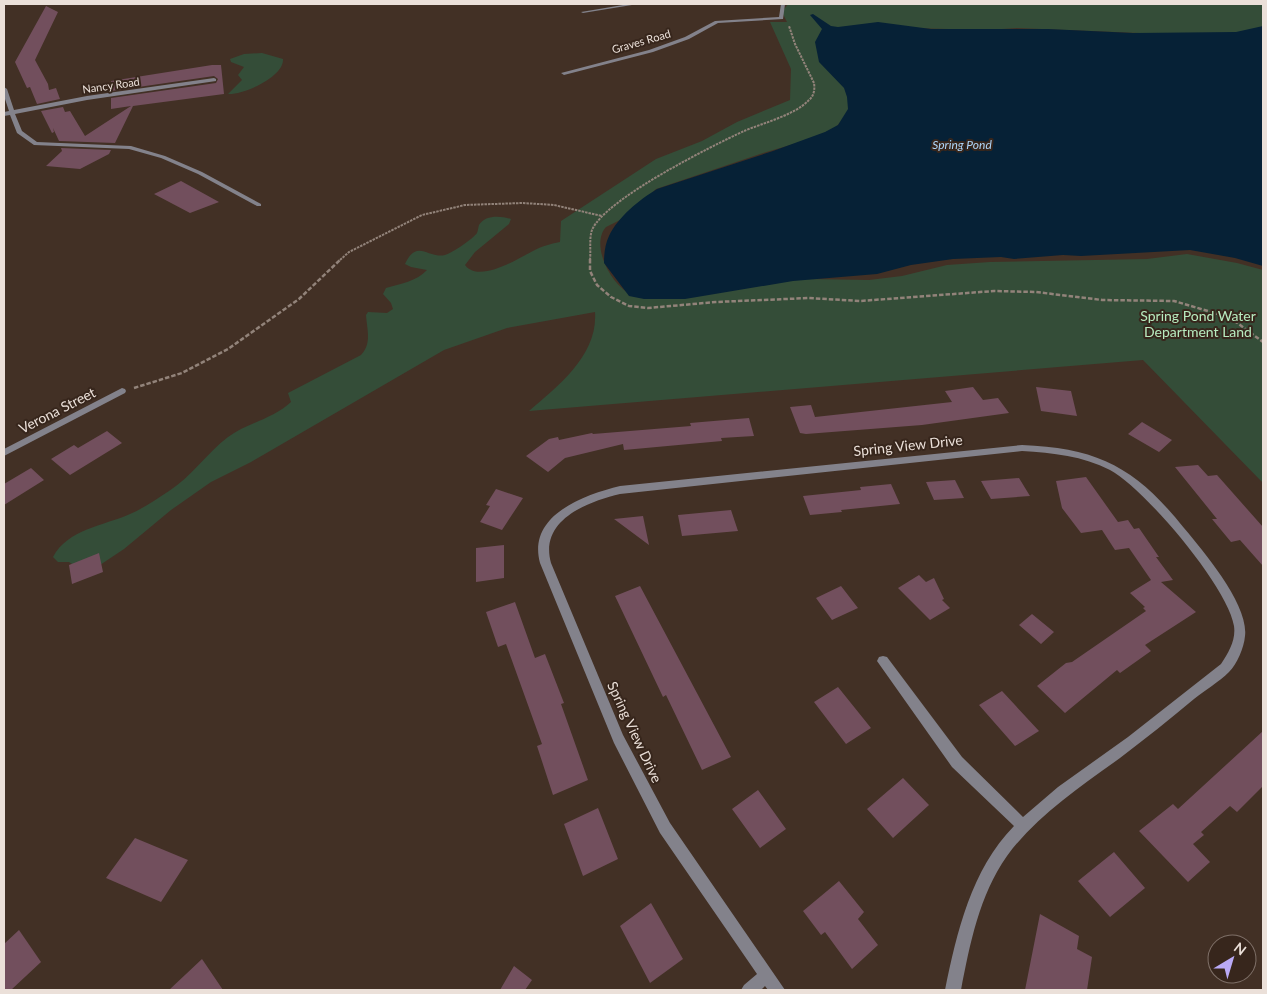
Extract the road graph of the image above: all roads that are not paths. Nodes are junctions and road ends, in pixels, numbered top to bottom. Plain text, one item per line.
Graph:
1 (636, 4) edge
2 (783, 4) edge
3 (583, 12) dead end
4 (564, 73) dead end
5 (214, 80) dead end
6 (4, 89) edge
7 (7, 113) edge
8 (259, 204) dead end
9 (122, 392) road end
10 (4, 453) edge
11 (883, 661) dead end
12 (1024, 827) junction
13 (766, 976) junction
14 (749, 990) edge
15 (776, 990) edge
16 (953, 990) edge

1 - 3 street
2 - 4 street, Graves Road
5 - 7 street, Nancy Road
6 - 7 street
7 - 8 street
9 - 10 street, Verona Street
11 - 12 street
12 - 13 street, Spring View Drive
12 - 16 street, Spring View Drive
13 - 14 street
13 - 15 street, Spring View Drive

